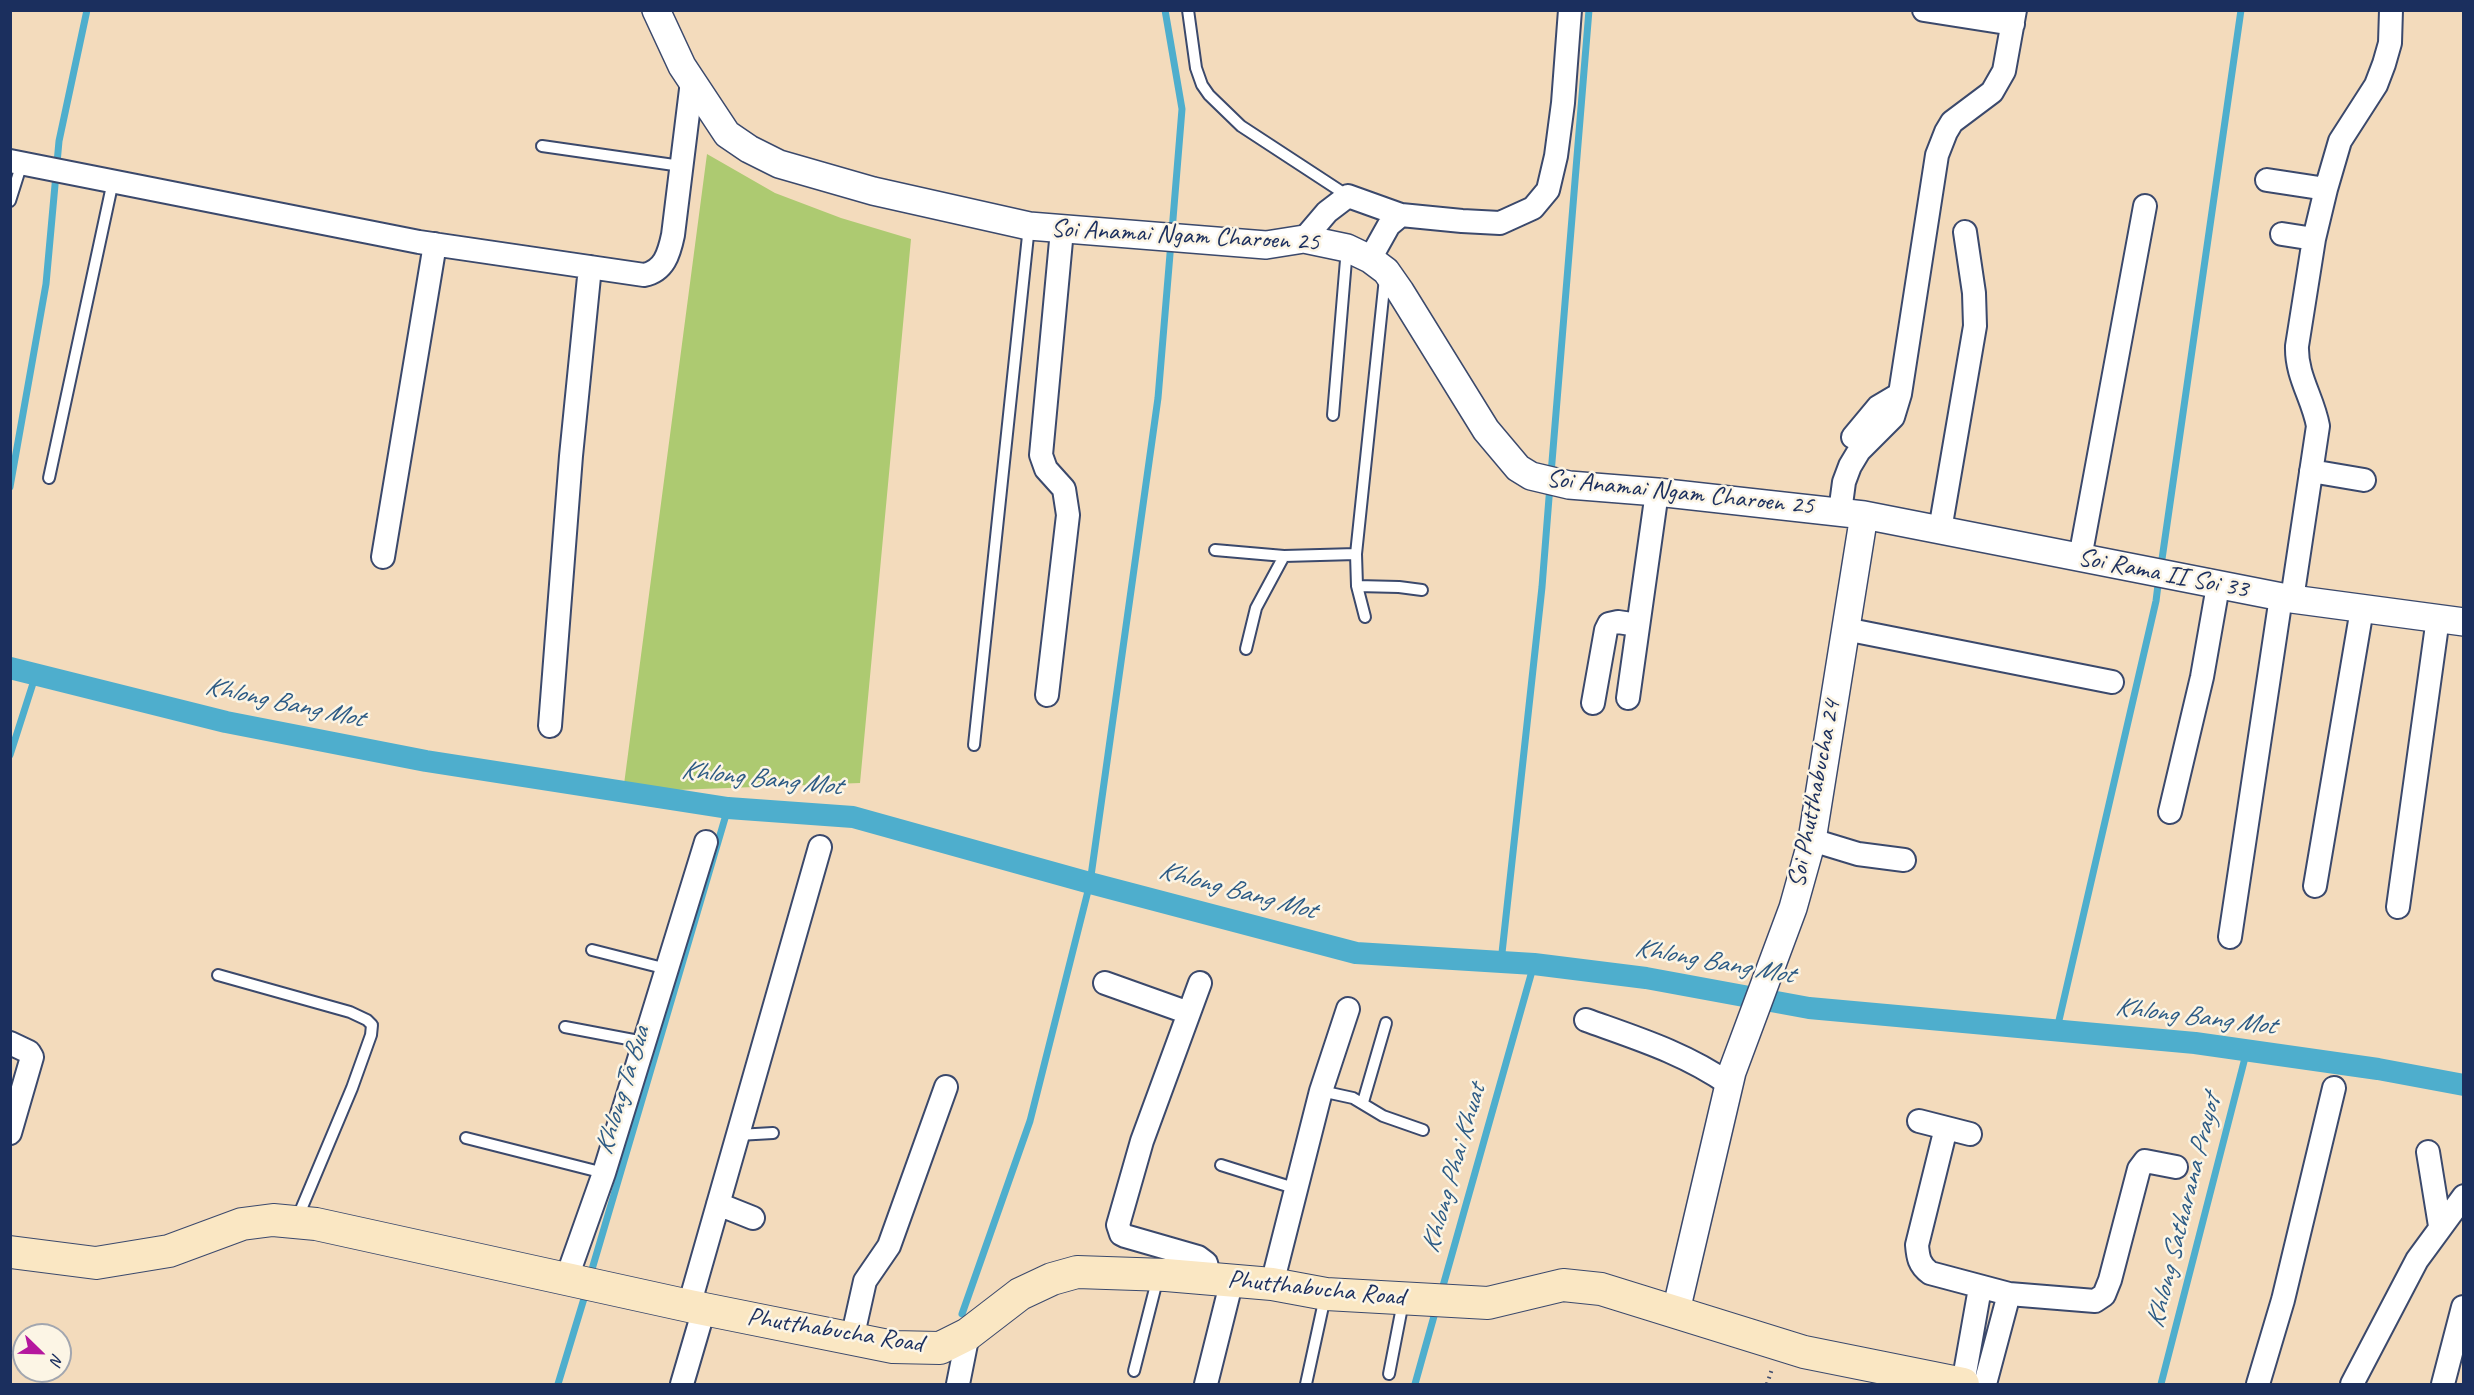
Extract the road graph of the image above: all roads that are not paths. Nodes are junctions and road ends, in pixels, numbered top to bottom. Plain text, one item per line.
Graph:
1 (656, 10) edge
2 (1188, 10) edge
3 (1570, 10) edge
4 (1924, 10) edge
5 (2391, 10) edge
6 (2014, 17) edge
7 (692, 81) junction
8 (542, 146) dead end
9 (16, 161) edge
10 (681, 166) junction
11 (2267, 180) dead end
12 (113, 181) junction
13 (2326, 189) junction
14 (1348, 196) junction
15 (10, 201) edge
16 (2145, 206) dead end
17 (1401, 215) junction
18 (1029, 226) junction
19 (1062, 230) junction
20 (1965, 232) dead end
21 (2282, 234) dead end
22 (1304, 239) junction
23 (2314, 239) junction
24 (435, 244) junction
25 (1368, 259) junction
26 (590, 267) junction
27 (1333, 415) dead end
28 (2311, 471) junction
29 (49, 478) dead end
30 (2364, 480) dead end
31 (1658, 492) junction
32 (1842, 512) junction
33 (1940, 530) junction
34 (1215, 550) dead end
35 (1356, 554) junction
36 (1284, 556) junction
37 (383, 557) dead end
38 (2080, 558) junction
39 (1357, 586) junction
40 (2218, 586) junction
41 (1422, 590) dead end
42 (2287, 598) junction
43 (2362, 609) junction
44 (1365, 617) dead end
45 (2451, 620) edge
46 (1638, 625) junction
47 (1845, 629) junction
48 (1246, 649) dead end
49 (2112, 682) dead end
50 (1047, 694) dead end
51 (1628, 698) dead end
52 (1593, 703) dead end
53 (550, 726) dead end
54 (974, 746) dead end
55 (2170, 812) dead end
56 (1812, 840) junction
57 (706, 842) dead end
58 (820, 847) dead end
59 (1904, 860) dead end
60 (2315, 886) dead end
61 (2398, 907) dead end
62 (2230, 937) dead end
63 (592, 950) dead end
64 (667, 969) junction
65 (218, 975) dead end
66 (1105, 983) dead end
67 (1200, 983) dead end
68 (1348, 1010) dead end
69 (1189, 1013) junction
70 (1586, 1020) dead end
71 (1386, 1023) dead end
72 (565, 1027) dead end
73 (644, 1042) junction
74 (10, 1043) edge
75 (1731, 1078) junction
76 (946, 1087) dead end
77 (2334, 1088) dead end
78 (1322, 1090) junction
79 (1363, 1102) junction
80 (1919, 1121) dead end
81 (1946, 1128) junction
82 (1423, 1130) dead end
83 (10, 1132) edge
84 (773, 1133) dead end
85 (1970, 1134) dead end
86 (738, 1135) junction
87 (466, 1138) dead end
88 (2428, 1152) dead end
89 (1221, 1165) dead end
90 (2176, 1167) dead end
91 (604, 1173) junction
92 (1297, 1189) junction
93 (2463, 1196) edge
94 (718, 1204) junction
95 (753, 1218) dead end
96 (296, 1222) junction
97 (2440, 1226) junction
98 (10, 1252) edge
99 (1159, 1274) junction
100 (1221, 1279) junction
101 (581, 1282) junction
102 (1272, 1284) junction
103 (1980, 1288) junction
104 (1326, 1294) junction
105 (2009, 1294) junction
106 (1416, 1299) junction
107 (696, 1307) junction
108 (2463, 1307) edge
109 (1676, 1311) junction
110 (968, 1334) junction
111 (852, 1338) junction
112 (1134, 1371) dead end
113 (1389, 1374) dead end
114 (682, 1384) edge
115 (958, 1384) edge
116 (1206, 1384) edge
117 (1306, 1384) edge
118 (1963, 1384) edge
119 (1985, 1384) edge
120 (2258, 1384) edge
121 (2352, 1384) edge
122 (2443, 1384) edge

1 - 7 street, Soi Anamai Ngam Charoen 25
2 - 14 lane
3 - 17 street
4 - 6 street
5 - 13 street
6 - 32 street
7 - 10 street
7 - 18 street, Soi Anamai Ngam Charoen 25
8 - 10 lane
9 - 12 street
9 - 15 lane
10 - 26 street
11 - 13 street
12 - 24 street
12 - 29 lane
13 - 23 street
14 - 17 street
14 - 22 street
16 - 38 street
17 - 25 street
18 - 19 street, Soi Anamai Ngam Charoen 25
18 - 54 lane
19 - 22 street, Soi Anamai Ngam Charoen 25
19 - 50 street
20 - 33 street
21 - 23 street
22 - 25 street, Soi Anamai Ngam Charoen 25
23 - 28 street
24 - 26 street
24 - 37 street
25 - 27 lane
25 - 31 street, Soi Anamai Ngam Charoen 25
25 - 35 lane
26 - 53 street
28 - 30 street
28 - 42 street
31 - 32 street, Soi Anamai Ngam Charoen 25
31 - 46 street
32 - 33 street, Soi Rama II Soi 33
32 - 47 street, Soi Phutthabucha 24
33 - 38 street, Soi Rama II Soi 33
34 - 36 lane
35 - 36 lane
35 - 39 lane
36 - 48 lane
38 - 40 street, Soi Rama II Soi 33
39 - 41 lane
39 - 44 lane
40 - 42 street, Soi Rama II Soi 33
40 - 55 street
42 - 43 street, Soi Rama II Soi 33
42 - 62 street
43 - 45 street, Soi Rama II Soi 33
43 - 60 street
45 - 61 street
46 - 51 street
46 - 52 street
47 - 49 street
47 - 56 street, Soi Phutthabucha 24
56 - 59 street
56 - 75 street, Soi Phutthabucha 24
57 - 64 street
58 - 86 street
63 - 64 lane
64 - 73 street
65 - 96 lane
66 - 69 street
67 - 69 street
68 - 78 street
69 - 100 street
70 - 75 street
71 - 79 lane
72 - 73 lane
73 - 91 street
74 - 83 street
75 - 109 street, Soi Phutthabucha 24
76 - 111 street
77 - 120 street
78 - 79 lane
78 - 92 street
79 - 82 lane
80 - 81 street
81 - 85 street
81 - 103 street
84 - 86 lane
86 - 94 street
87 - 91 lane
88 - 97 street
89 - 92 lane
90 - 105 street
91 - 101 street
92 - 102 street
93 - 97 street
94 - 95 street
94 - 107 street
96 - 98 main road, Phutthabucha Road
96 - 101 main road, Phutthabucha Road
97 - 121 street
99 - 100 main road, Phutthabucha Road
99 - 110 main road, Phutthabucha Road
99 - 112 lane
100 - 102 main road, Phutthabucha Road
100 - 116 street
101 - 107 main road, Phutthabucha Road
102 - 104 main road, Phutthabucha Road
103 - 105 street
103 - 118 street
104 - 106 main road, Phutthabucha Road
104 - 117 lane
105 - 119 street
106 - 109 main road, Phutthabucha Road
106 - 113 lane
107 - 111 main road, Phutthabucha Road
107 - 114 street
108 - 122 street
109 - 118 main road, Phutthabucha Road
110 - 111 main road, Phutthabucha Road
110 - 115 street

